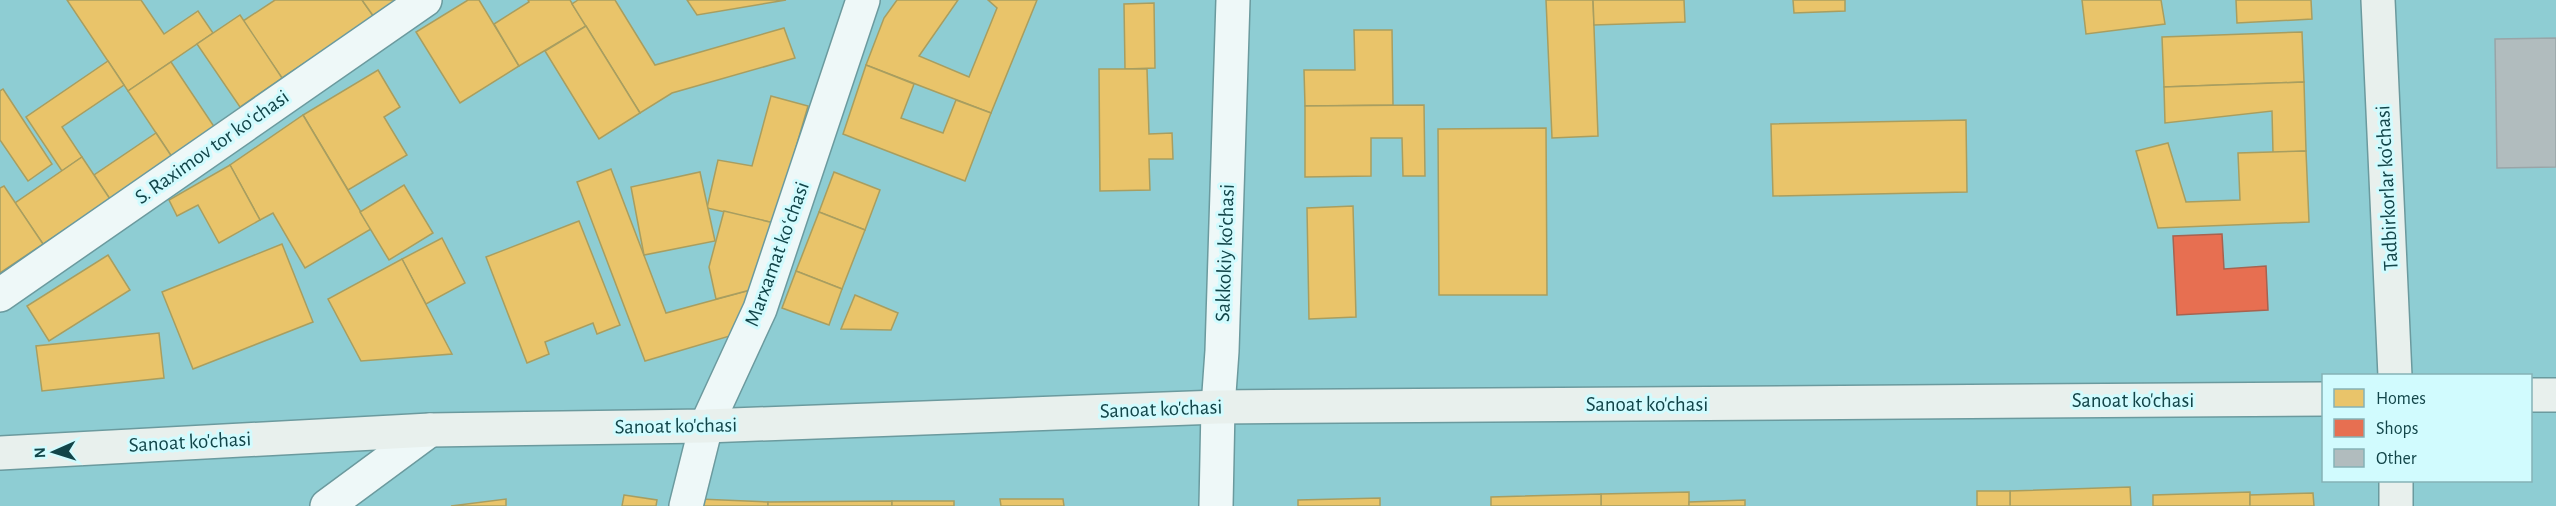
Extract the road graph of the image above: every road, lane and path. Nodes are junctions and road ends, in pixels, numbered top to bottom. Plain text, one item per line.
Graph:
1 (425, 0) edge
2 (863, 0) edge
3 (1233, 0) edge
4 (2378, 0) edge
5 (0, 295) edge
6 (2395, 374) edge
7 (2532, 395) edge
8 (2556, 395) edge
9 (2322, 399) edge
10 (1218, 407) junction
11 (706, 426) junction
12 (430, 429) junction
13 (0, 453) edge
14 (2396, 482) edge
15 (327, 506) edge
16 (686, 506) edge
17 (1216, 506) edge
18 (2396, 506) edge

1 - 5 street, S. Raximov tor koʻchasi
2 - 11 street, Marxamat koʻchasi
3 - 10 street, Sakkokiy ko'chasi
4 - 6 main road, Tadbirkorlar ko'chasi
7 - 8 main road
9 - 10 main road, Sanoat ko'chasi
10 - 11 main road, Sanoat ko'chasi
10 - 17 street, Sakkokiy ko'chasi
11 - 12 main road, Sanoat ko'chasi
11 - 16 street, Marxamat koʻchasi
12 - 13 main road, Sanoat ko'chasi
12 - 15 street
14 - 18 main road

